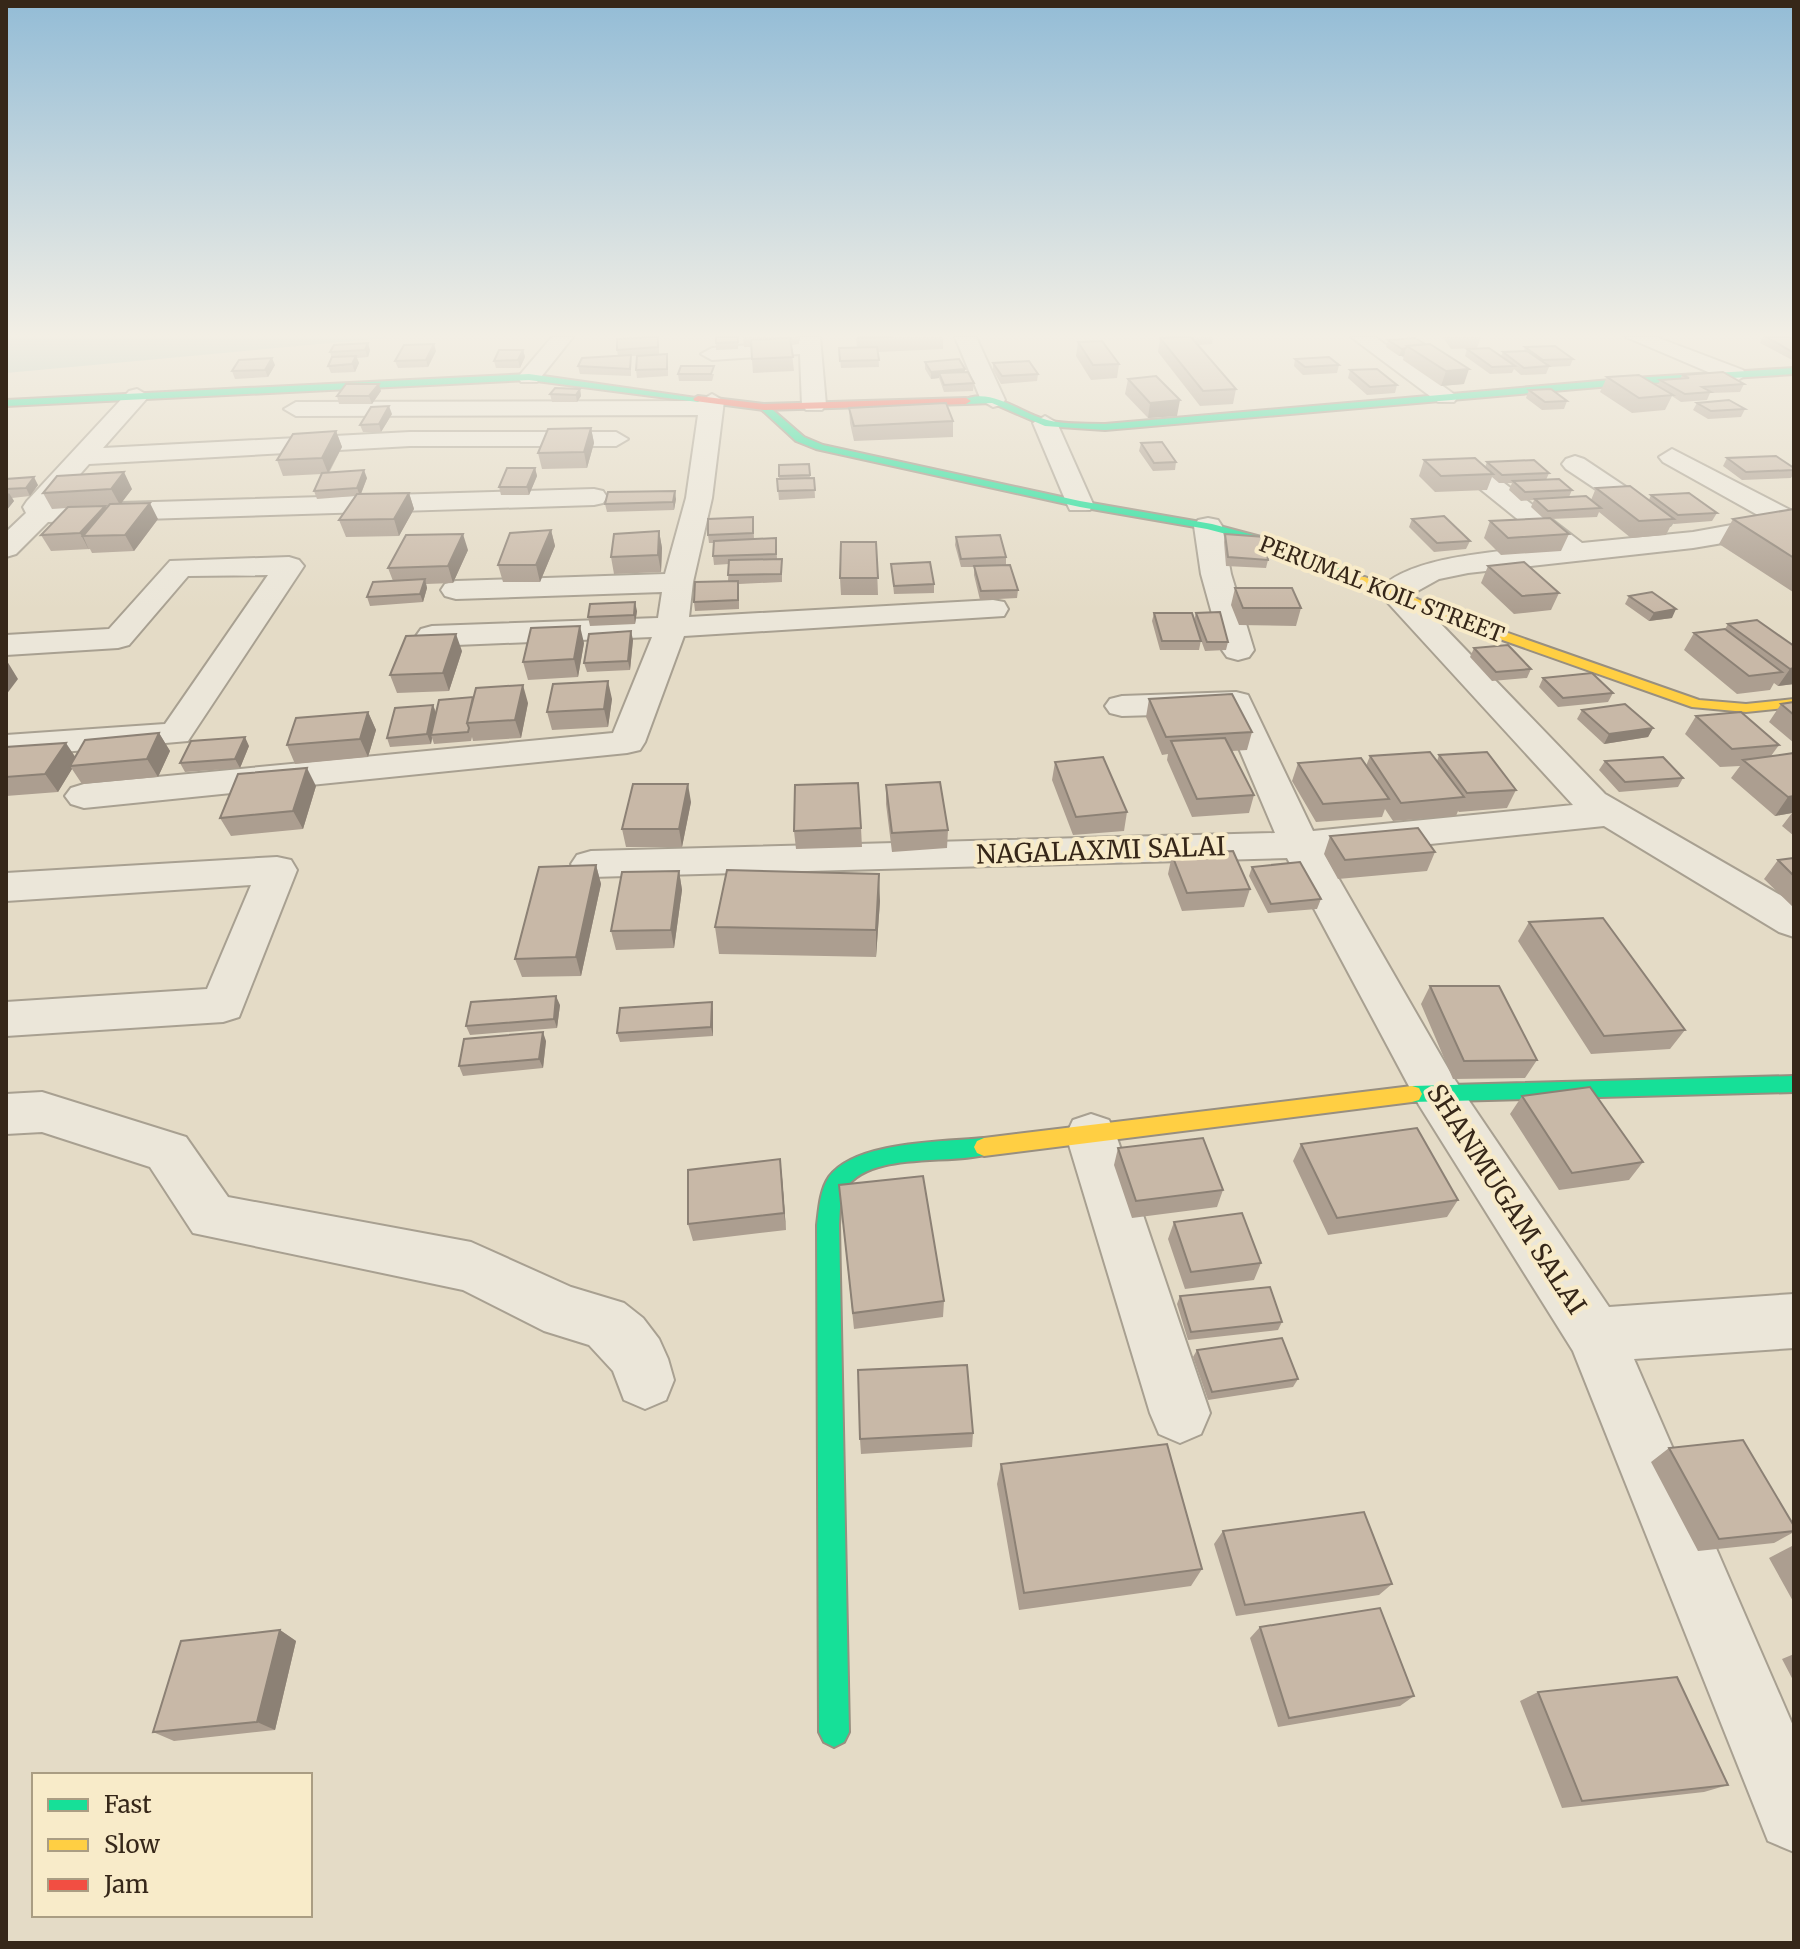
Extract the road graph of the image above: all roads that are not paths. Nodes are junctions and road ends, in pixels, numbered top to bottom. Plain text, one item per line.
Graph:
1 (110, 428) edge
2 (284, 428) edge
3 (704, 428) edge
4 (790, 428) edge
5 (1047, 428) edge
6 (616, 439) dead end
7 (271, 447) junction
8 (85, 457) junction
9 (1672, 457) dead end
10 (1575, 464) dead end
11 (1473, 471) edge
12 (594, 497) dead end
13 (1080, 504) junction
14 (40, 514) junction
15 (1794, 522) edge
16 (1208, 526) junction
17 (1693, 540) junction
18 (6, 548) edge
19 (1577, 553) junction
20 (678, 582) junction
21 (456, 590) dead end
22 (1393, 592) junction
23 (993, 609) dead end
24 (672, 627) junction
25 (432, 636) edge
26 (6, 645) edge
27 (1238, 650) dead end
28 (1794, 703) edge
29 (1122, 706) dead end
30 (6, 746) edge
31 (84, 796) dead end
32 (1610, 813) junction
33 (1300, 845) junction
34 (591, 864) edge
35 (6, 887) edge
36 (1794, 922) edge
37 (6, 1019) edge
38 (1794, 1084) edge
39 (1436, 1091) junction
40 (6, 1114) edge
41 (1091, 1135) junction
42 (1794, 1321) edge
43 (1595, 1335) junction
44 (645, 1380) dead end
45 (1180, 1413) dead end
46 (834, 1732) dead end
47 (1794, 1815) edge

1 - 8 street
2 - 7 street
3 - 20 street
4 - 13 street, PERUMAL KOIL STREET
5 - 13 street
6 - 7 street
7 - 8 street
8 - 14 street
9 - 15 street
10 - 17 street
11 - 19 street
12 - 14 street
13 - 16 street, PERUMAL KOIL STREET
14 - 18 street
15 - 17 street
16 - 22 street, PERUMAL KOIL STREET
16 - 27 street
17 - 19 street
19 - 22 street
20 - 21 street
20 - 24 street
22 - 28 street, PERUMAL KOIL STREET
22 - 32 street
23 - 24 street
24 - 25 street
24 - 31 street
26 - 30 street
29 - 33 street, SHANMUGAM SALAI
32 - 33 street, NAGALAXMI SALAI
32 - 36 street
33 - 34 street, NAGALAXMI SALAI
33 - 39 street, SHANMUGAM SALAI
35 - 37 street
38 - 39 street
39 - 41 street
39 - 43 street, SHANMUGAM SALAI
40 - 44 street
41 - 45 street
41 - 46 street
42 - 43 street
43 - 47 street, SHANMUGAM SALAI

